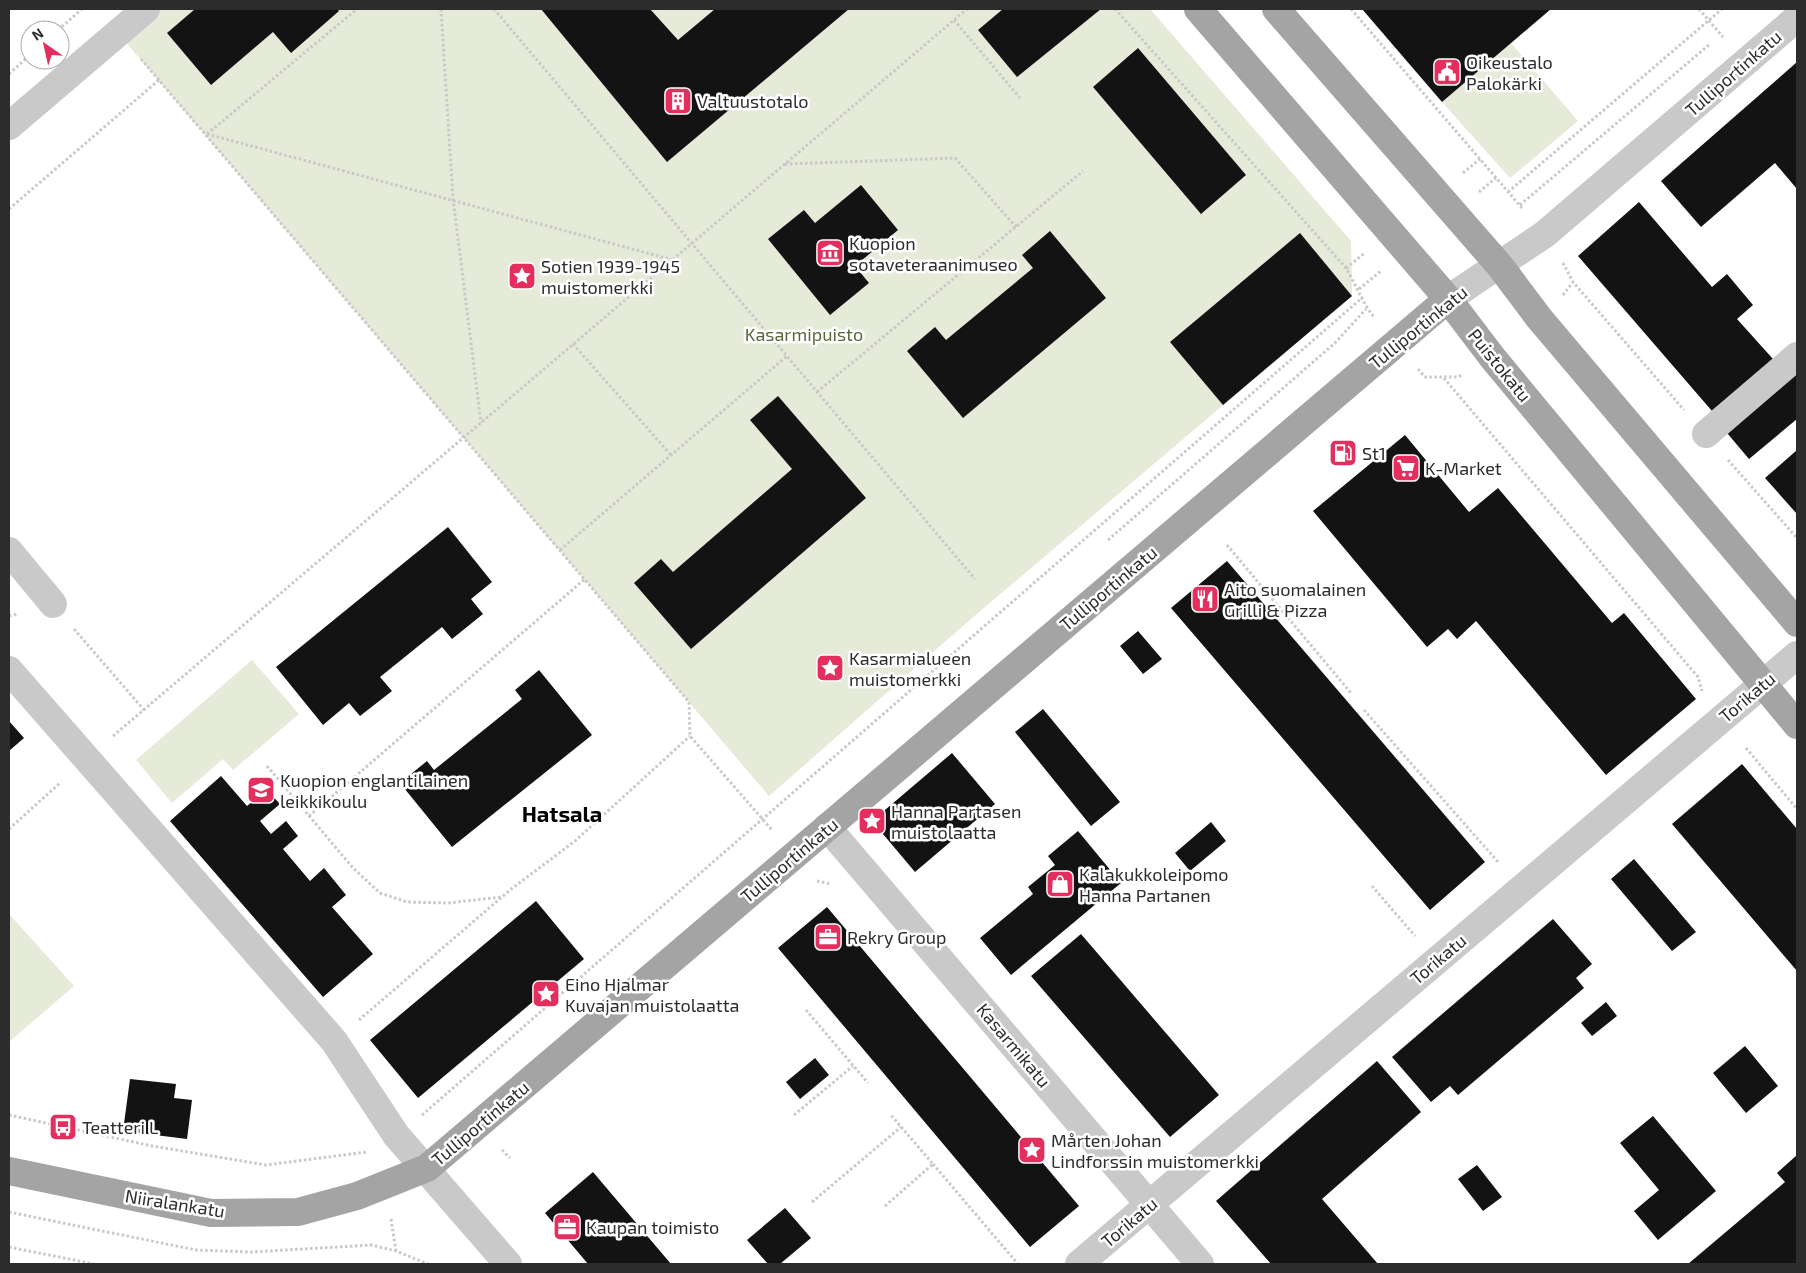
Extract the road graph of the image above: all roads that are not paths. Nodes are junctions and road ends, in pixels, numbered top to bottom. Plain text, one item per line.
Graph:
1 (146, 9) edge
2 (1198, 9) edge
3 (1276, 9) edge
4 (1791, 17) edge
5 (9, 126) edge
6 (1500, 266) junction
7 (1448, 299) junction
8 (1797, 356) edge
9 (1706, 434) road end
10 (9, 551) edge
11 (53, 604) road end
12 (1797, 623) edge
13 (1797, 655) edge
14 (9, 670) edge
15 (1763, 684) junction
16 (1797, 724) edge
17 (827, 827) junction
18 (427, 1168) junction
19 (9, 1171) edge
20 (1149, 1205) junction
21 (508, 1264) edge
22 (1079, 1264) edge
23 (1200, 1264) edge

1 - 5 street
2 - 7 main road, Puistokatu
3 - 6 main road
4 - 6 street, Tulliportinkatu
6 - 7 street, Tulliportinkatu
6 - 12 main road
7 - 15 main road, Puistokatu
7 - 17 main road, Tulliportinkatu
8 - 9 street
10 - 11 street
13 - 15 street, Torikatu
14 - 18 street
15 - 16 main road, Puistokatu
15 - 20 street, Torikatu
17 - 18 main road, Tulliportinkatu
17 - 20 street, Kasarmikatu
18 - 19 main road, Niiralankatu
18 - 21 street
20 - 22 street, Torikatu
20 - 23 street, Kasarmikatu

